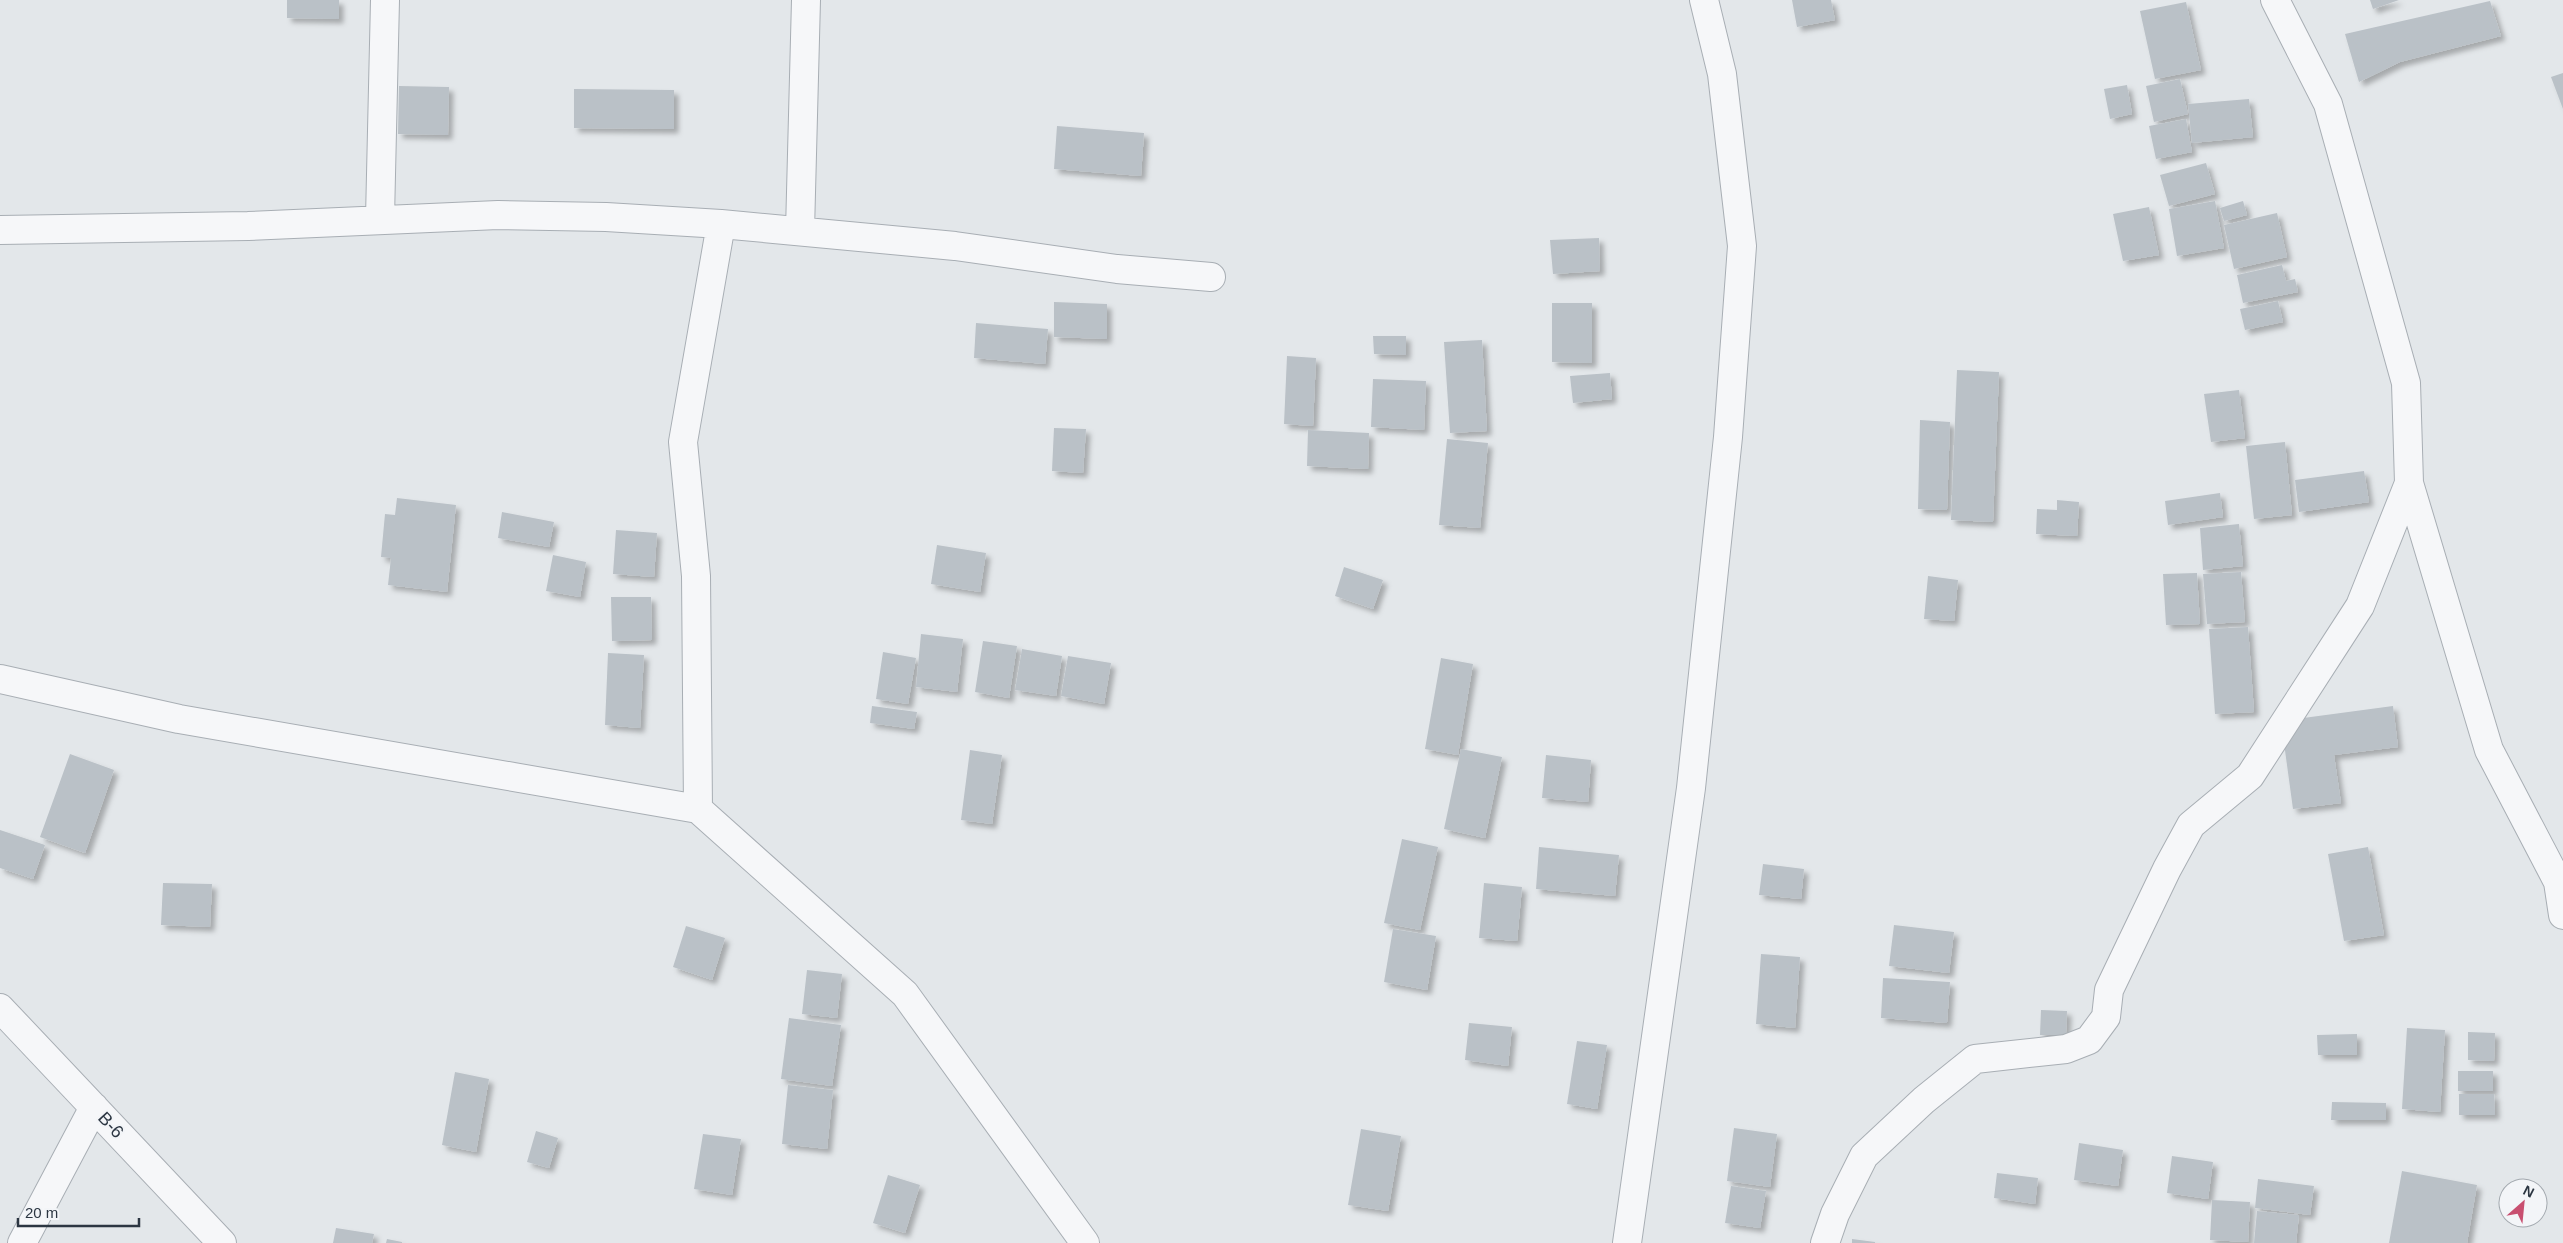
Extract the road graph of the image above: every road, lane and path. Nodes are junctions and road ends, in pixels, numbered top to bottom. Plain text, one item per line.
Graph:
1 (385, 0) edge
2 (806, 0) edge
3 (1704, 0) edge
4 (2275, 0) edge
5 (380, 218) junction
6 (721, 224) junction
7 (0, 230) edge
8 (800, 231) junction
9 (1211, 277) dead end
10 (2409, 483) junction
11 (0, 680) edge
12 (698, 809) junction
13 (2560, 884) edge
14 (2563, 915) edge
15 (0, 1008) edge
16 (94, 1107) junction
17 (22, 1243) edge
18 (222, 1243) edge
19 (1085, 1243) edge
20 (1627, 1243) edge
21 (1825, 1243) edge

1 - 5 street
2 - 8 street
3 - 20 street
4 - 10 street
5 - 6 street
5 - 7 street
6 - 8 street
6 - 12 street
8 - 9 street
10 - 13 street
10 - 21 street
11 - 12 street
12 - 19 street
13 - 14 street
15 - 16 street, B-6
16 - 17 street
16 - 18 street, B-6

